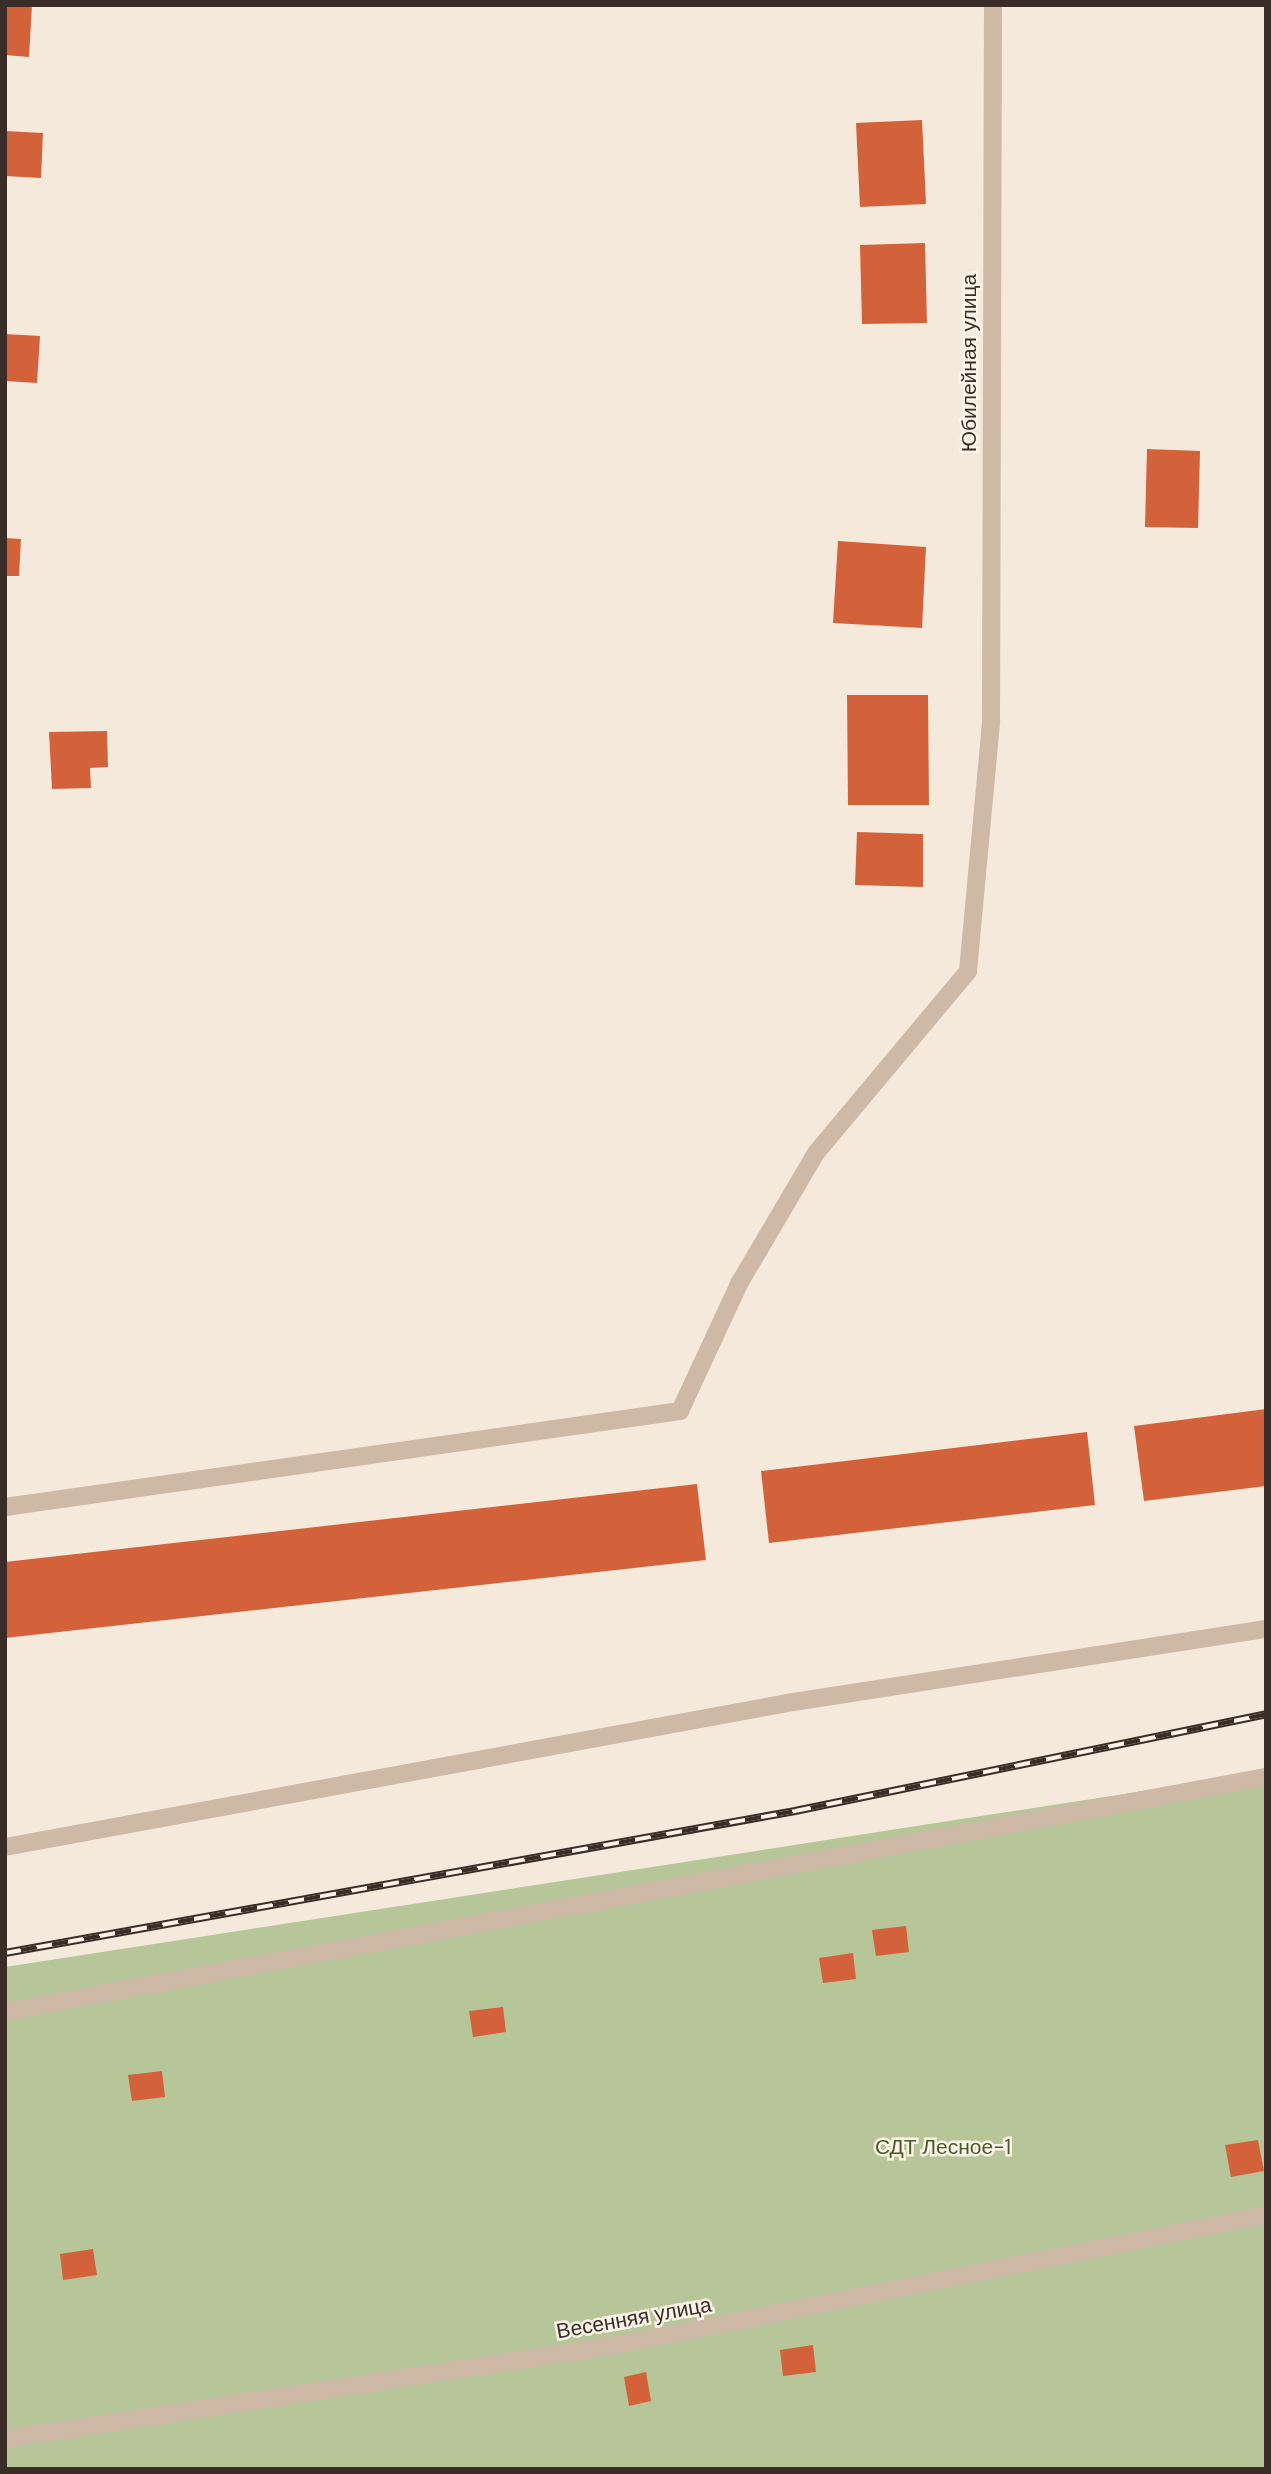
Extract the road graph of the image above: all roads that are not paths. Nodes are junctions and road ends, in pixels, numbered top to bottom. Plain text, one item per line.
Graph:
1 (993, 5) edge
2 (5, 1507) edge
3 (1266, 1629) edge
4 (1266, 1777) edge
5 (5, 1847) edge
6 (5, 2012) edge
7 (1266, 2215) edge
8 (5, 2440) edge

1 - 2 street, Юбилейная улица
3 - 5 street
4 - 6 street
7 - 8 street, Весенняя улица

